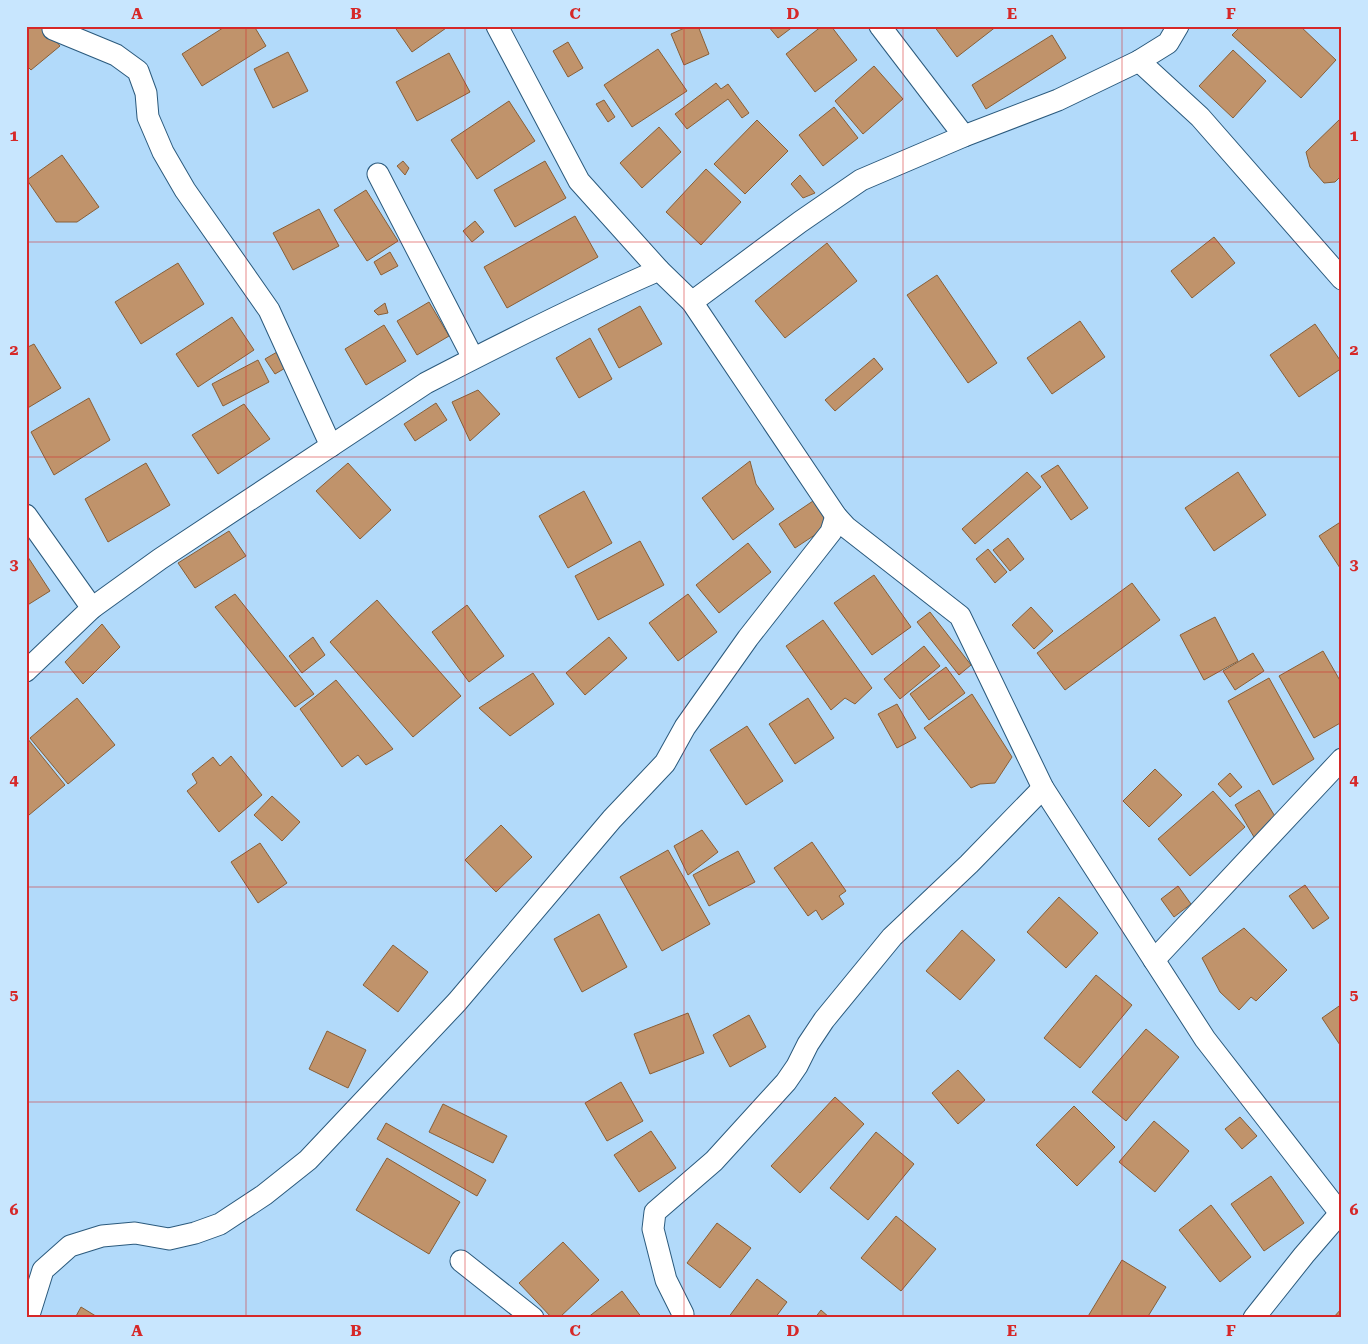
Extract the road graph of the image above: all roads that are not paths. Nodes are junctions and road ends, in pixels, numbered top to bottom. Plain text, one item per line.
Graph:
1 (497, 26) edge
2 (880, 26) edge
3 (1178, 26) edge
4 (53, 29) dead end
5 (1139, 61) junction
6 (964, 136) junction
7 (378, 174) dead end
8 (659, 270) junction
9 (1342, 279) edge
10 (692, 302) junction
11 (473, 358) junction
12 (331, 446) junction
13 (26, 515) edge
14 (836, 516) junction
15 (92, 608) junction
16 (26, 671) edge
17 (1342, 759) edge
18 (1043, 788) junction
19 (1154, 960) junction
20 (1341, 1212) edge
21 (461, 1262) dead end
22 (28, 1318) edge
23 (533, 1318) edge
24 (683, 1318) edge
25 (1254, 1318) edge

1 - 8 street
2 - 6 street
3 - 5 street
4 - 12 street
5 - 6 street
5 - 9 street
6 - 10 street
7 - 11 street
8 - 10 street
8 - 11 street
10 - 14 street
11 - 12 street
12 - 15 street
13 - 15 street
14 - 18 street
14 - 22 street
15 - 16 street
17 - 19 street
18 - 19 street
18 - 24 street
19 - 20 street
20 - 25 street
21 - 23 street

